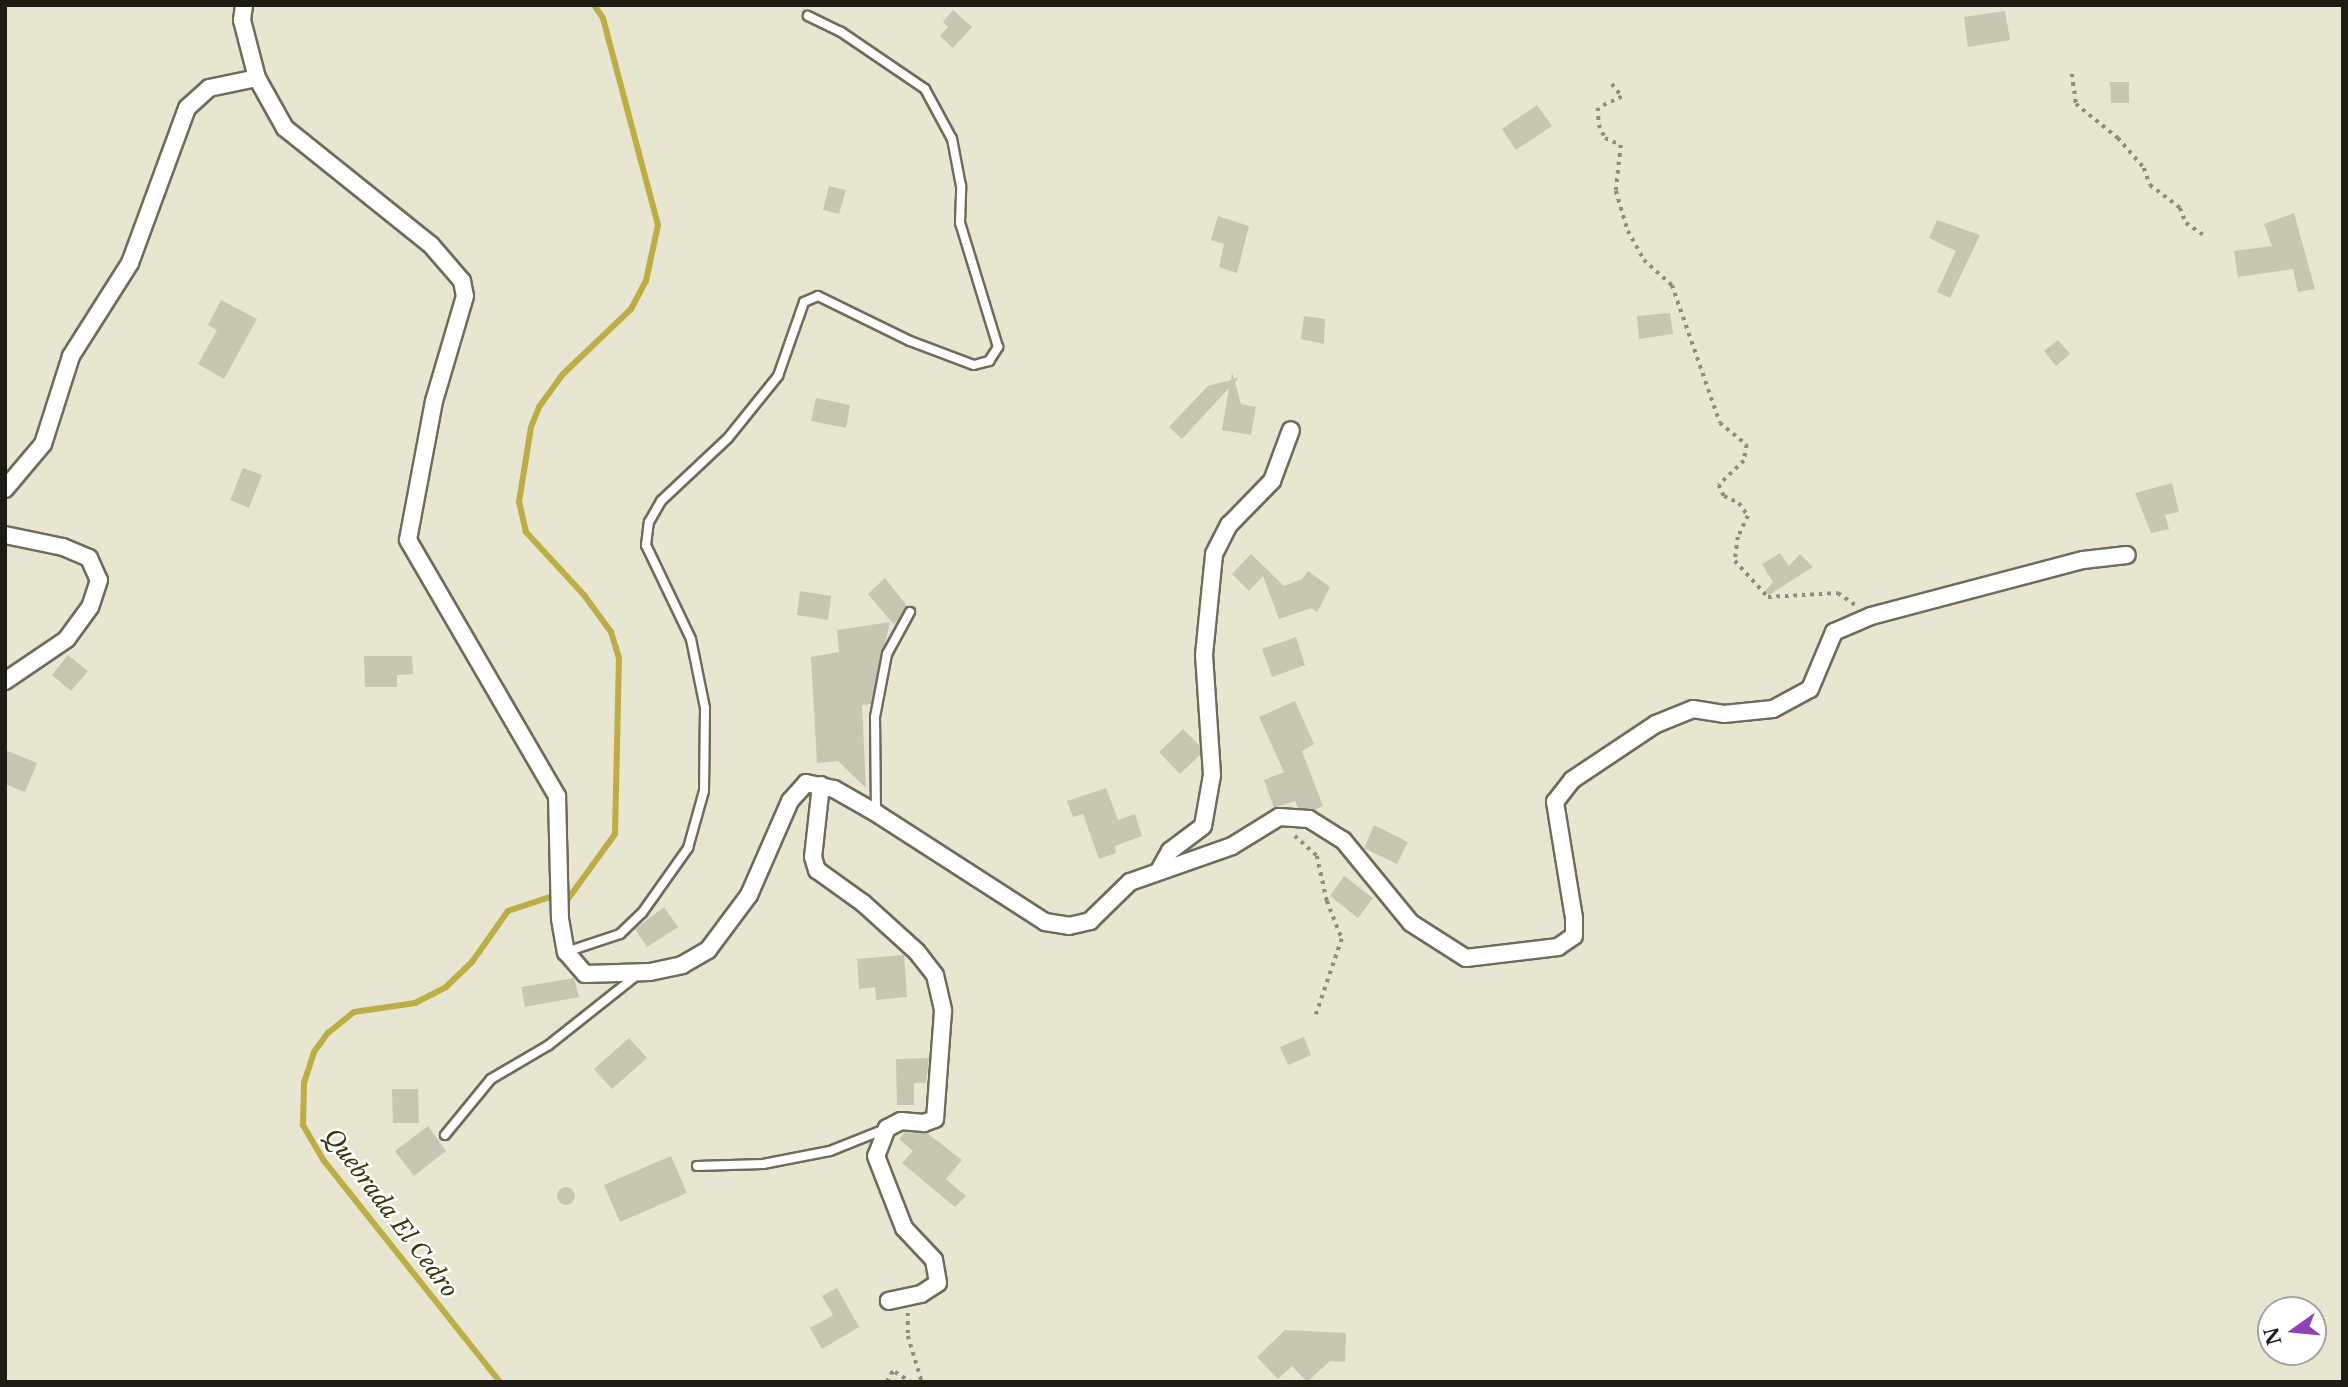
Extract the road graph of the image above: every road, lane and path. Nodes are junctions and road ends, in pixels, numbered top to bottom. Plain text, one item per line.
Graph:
1 (244, 5) edge
2 (808, 16) dead end
3 (2072, 74) dead end
4 (257, 78) junction
5 (1612, 84) dead end
6 (2205, 236) dead end
7 (1291, 430) dead end
8 (5, 489) edge
9 (5, 535) edge
10 (2127, 555) dead end
11 (910, 612) dead end
12 (1871, 616) junction
13 (5, 681) edge
14 (821, 785) junction
15 (876, 813) junction
16 (1279, 817) junction
17 (1160, 869) junction
18 (566, 951) junction
19 (639, 972) junction
20 (1316, 1015) dead end
21 (887, 1128) junction
22 (445, 1135) dead end
23 (697, 1166) dead end
24 (922, 1294) junction
25 (890, 1301) dead end
26 (887, 1382) edge
27 (911, 1382) edge
28 (922, 1382) edge

1 - 4 street
2 - 18 lane
3 - 6 path
4 - 8 street
4 - 18 street
5 - 12 path
7 - 17 street
9 - 13 street
10 - 12 street
11 - 15 lane
12 - 16 street
14 - 15 street
14 - 19 street
14 - 21 street
15 - 17 street
16 - 17 street
16 - 20 path
18 - 19 street
19 - 22 lane
21 - 23 lane
21 - 24 street
24 - 25 street
24 - 28 path
26 - 27 path

